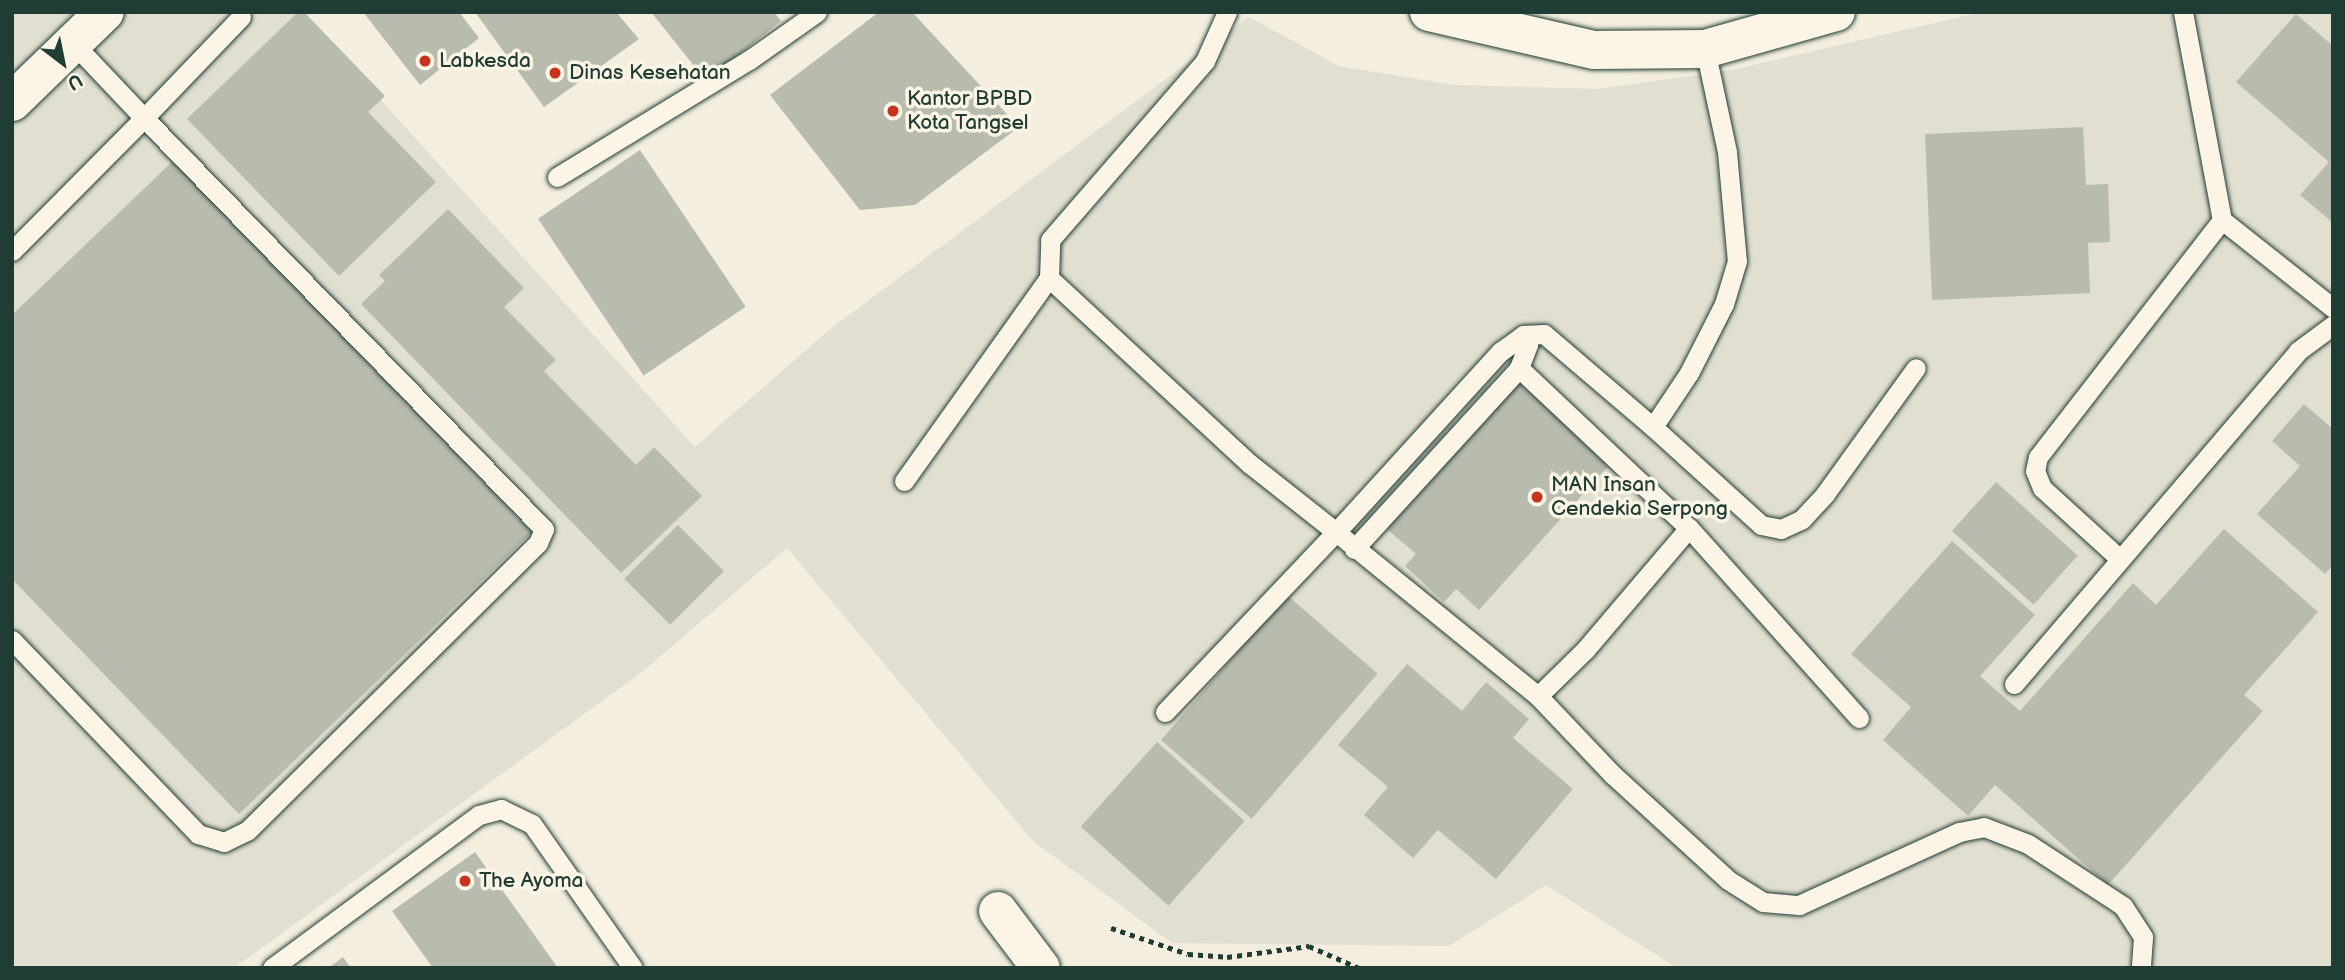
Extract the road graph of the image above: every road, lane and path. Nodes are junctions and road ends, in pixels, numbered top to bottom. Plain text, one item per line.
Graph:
1 (105, 12) edge
2 (1227, 12) edge
3 (1429, 12) edge
4 (1836, 12) edge
5 (2183, 12) edge
6 (810, 15) edge
7 (241, 17) dead end
8 (73, 43) junction
9 (1705, 49) junction
10 (12, 102) edge
11 (144, 118) junction
12 (556, 177) dead end
13 (2222, 220) junction
14 (12, 251) edge
15 (1049, 278) junction
16 (2333, 308) edge
17 (2333, 325) edge
18 (1523, 335) junction
19 (1519, 368) junction
20 (1916, 368) dead end
21 (1653, 428) junction
22 (904, 481) dead end
23 (1689, 528) junction
24 (1336, 532) junction
25 (1354, 549) junction
26 (2120, 559) junction
27 (12, 640) edge
28 (2014, 684) dead end
29 (1538, 696) junction
30 (1165, 712) dead end
31 (1859, 718) dead end
32 (998, 911) dead end
33 (1111, 928) dead end
34 (272, 968) edge
35 (633, 968) edge
36 (1041, 968) edge
37 (1359, 968) edge
38 (2141, 968) edge

1 - 8 street
2 - 15 lane
3 - 9 street
4 - 9 street
5 - 13 lane
6 - 12 lane
7 - 11 lane
8 - 10 street
8 - 11 lane
9 - 21 lane
11 - 14 lane
11 - 27 lane
13 - 16 lane
13 - 26 lane
15 - 22 lane
15 - 24 lane
17 - 26 lane
18 - 19 lane
18 - 21 lane
18 - 24 lane
19 - 23 lane
19 - 25 lane
20 - 21 lane
23 - 29 lane
23 - 31 lane
24 - 25 lane
24 - 30 lane
25 - 29 lane
26 - 28 lane
29 - 38 lane
32 - 36 street
33 - 37 path
34 - 35 lane

